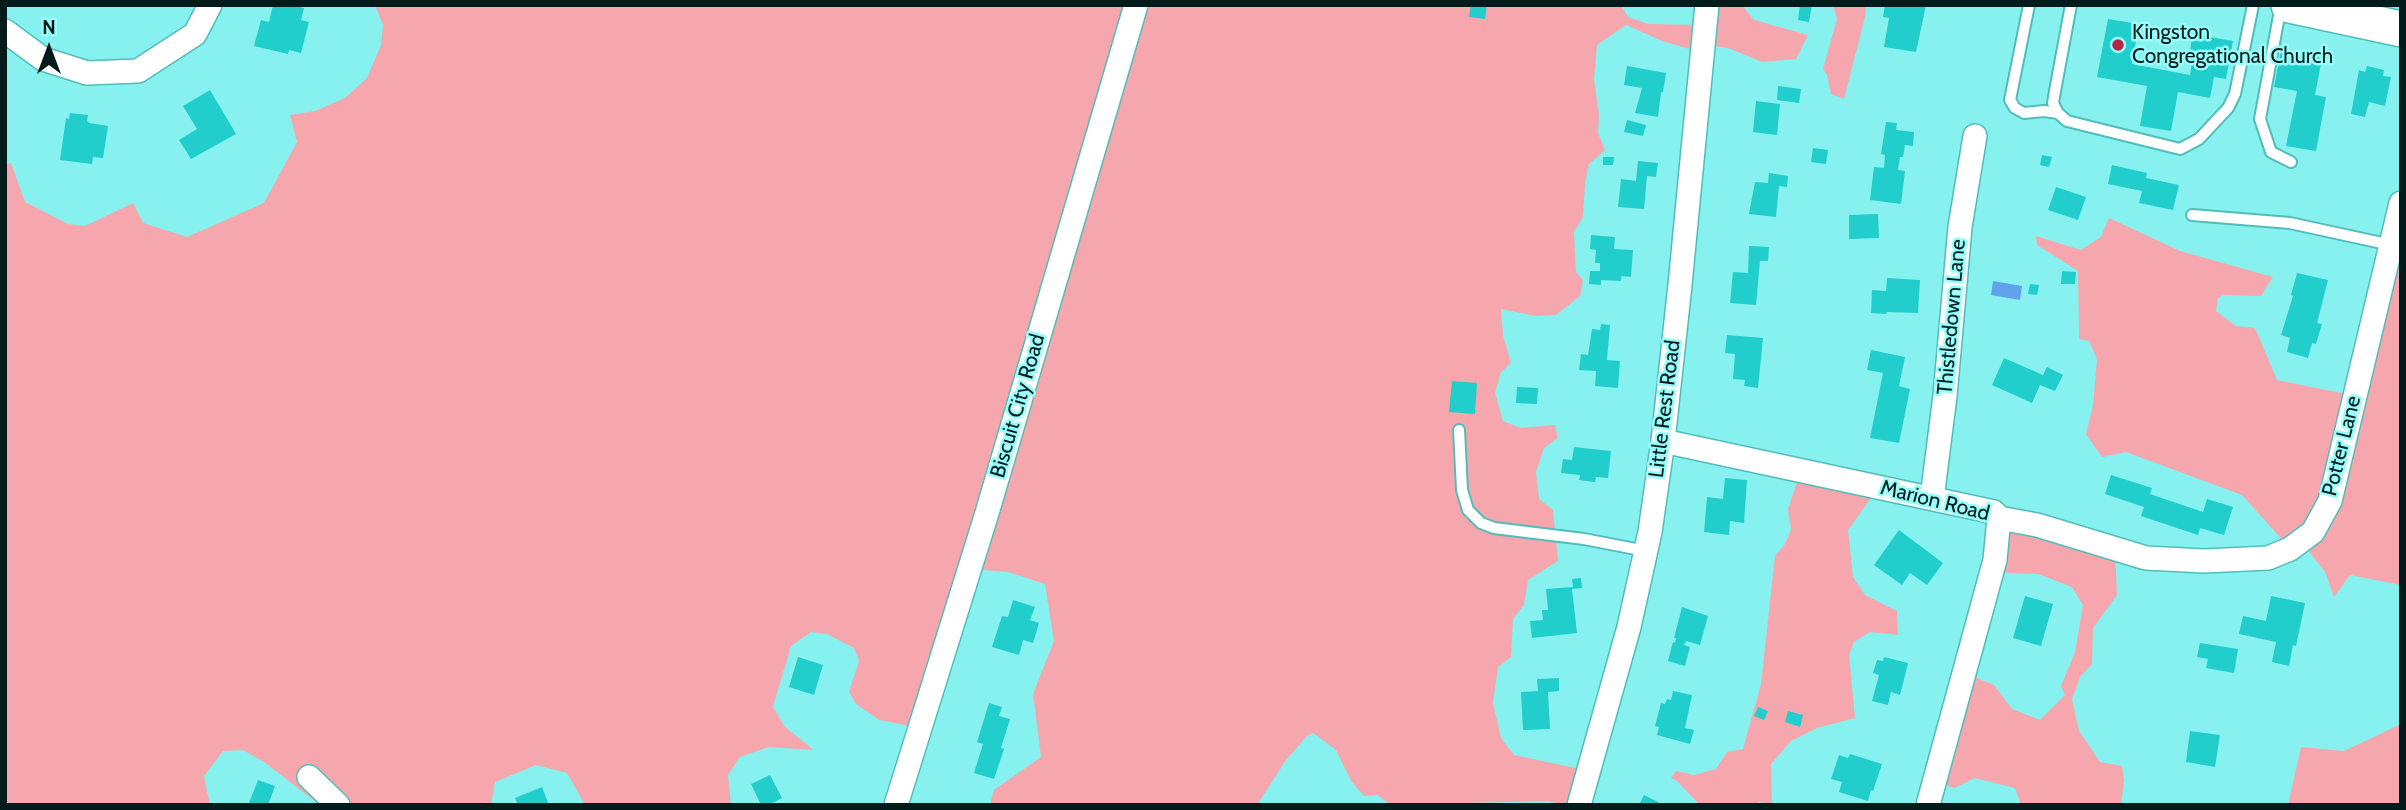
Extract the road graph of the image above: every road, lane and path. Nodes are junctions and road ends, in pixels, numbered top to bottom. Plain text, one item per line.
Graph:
1 (209, 5) edge
2 (1136, 5) edge
3 (1707, 5) edge
4 (2029, 5) edge
5 (2071, 5) edge
6 (2253, 5) edge
7 (2281, 5) edge
8 (2289, 5) edge
9 (2400, 25) edge
10 (5, 31) edge
11 (2058, 113) junction
12 (1975, 136) dead end
13 (2291, 162) dead end
14 (2401, 203) edge
15 (2192, 215) dead end
16 (2391, 245) junction
17 (1459, 430) dead end
18 (1663, 441) junction
19 (1932, 498) junction
20 (1999, 518) junction
21 (1646, 551) junction
22 (309, 777) dead end
23 (329, 802) edge
24 (896, 805) edge
25 (1579, 805) edge
26 (1928, 805) edge

1 - 10 street
2 - 24 street, Biscuit City Road
3 - 18 street, Little Rest Road
4 - 11 lane
5 - 11 lane
6 - 11 lane
7 - 13 lane
8 - 9 main road
12 - 19 street, Thistledown Lane
14 - 16 street, Potter Lane
15 - 16 lane
16 - 20 street, Potter Lane
17 - 21 lane
18 - 19 street, Marion Road
18 - 21 street, Little Rest Road
19 - 20 street, Marion Road
20 - 26 street, Marion Road
21 - 25 street, Little Rest Road
22 - 23 street

